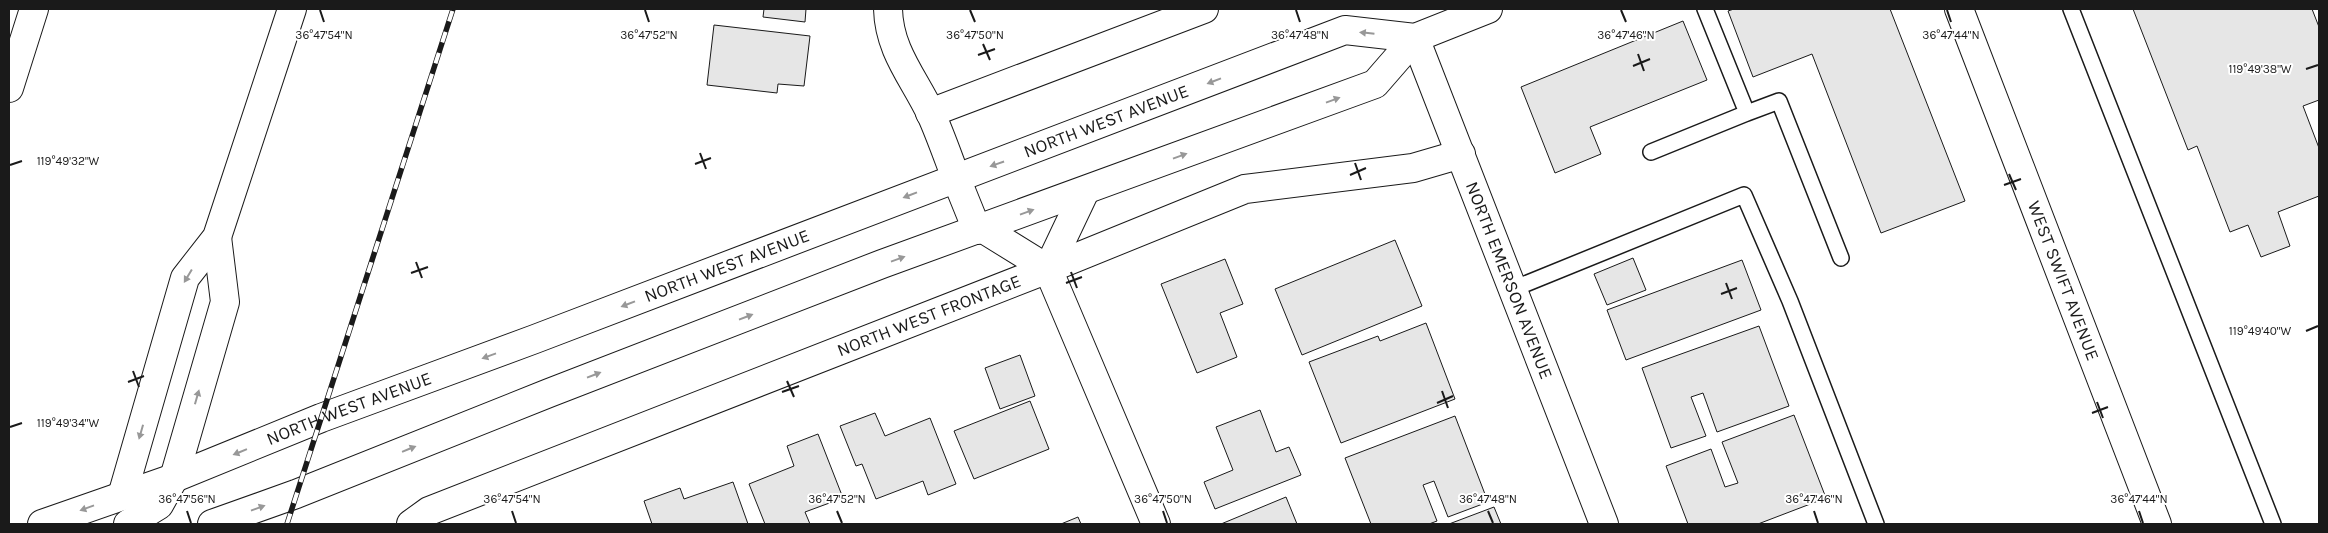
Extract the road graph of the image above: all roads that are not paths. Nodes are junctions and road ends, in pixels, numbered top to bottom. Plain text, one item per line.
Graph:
1 (34, 9) edge
2 (292, 9) edge
3 (888, 9) edge
4 (1204, 9) edge
5 (1488, 9) edge
6 (1705, 9) edge
7 (1959, 9) edge
8 (2071, 9) edge
9 (1415, 38) junction
10 (9, 88) edge
11 (930, 113) junction
12 (1747, 113) junction
13 (1651, 152) dead end
14 (1461, 154) junction
15 (956, 178) junction
16 (1085, 191) junction
17 (979, 229) junction
18 (217, 238) junction
19 (1841, 258) dead end
20 (1048, 269) junction
21 (1513, 289) junction
22 (174, 478) junction
23 (122, 496) junction
24 (42, 524) edge
25 (128, 524) edge
26 (212, 524) edge
27 (411, 524) edge
28 (1156, 524) edge
29 (1604, 524) edge
30 (1876, 524) edge
31 (2157, 524) edge
32 (2273, 524) edge

1 - 10 street
2 - 18 street
3 - 11 street
4 - 11 street
5 - 9 street, NORTH WEST AVENUE
6 - 12 lane
7 - 31 street, WEST SWIFT AVENUE
8 - 32 lane
9 - 14 street, NORTH EMERSON AVENUE
9 -> 15 street, NORTH WEST AVENUE
16 -> 9 street, NORTH WEST AVENUE
11 - 15 street
12 - 13 lane
12 - 19 lane
14 - 20 street, NORTH WEST FRONTAGE
14 - 21 street, NORTH EMERSON AVENUE
15 - 17 street
15 -> 22 street, NORTH WEST AVENUE
17 -> 16 street, NORTH WEST AVENUE
16 - 20 street
17 - 20 street
26 -> 17 street, NORTH WEST AVENUE
22 -> 18 street
18 -> 23 street
20 - 27 street, NORTH WEST FRONTAGE
20 - 28 street
21 - 29 street, NORTH EMERSON AVENUE
21 - 30 lane
22 - 23 street, NORTH WEST AVENUE
22 - 25 street
23 -> 24 street, NORTH WEST AVENUE

